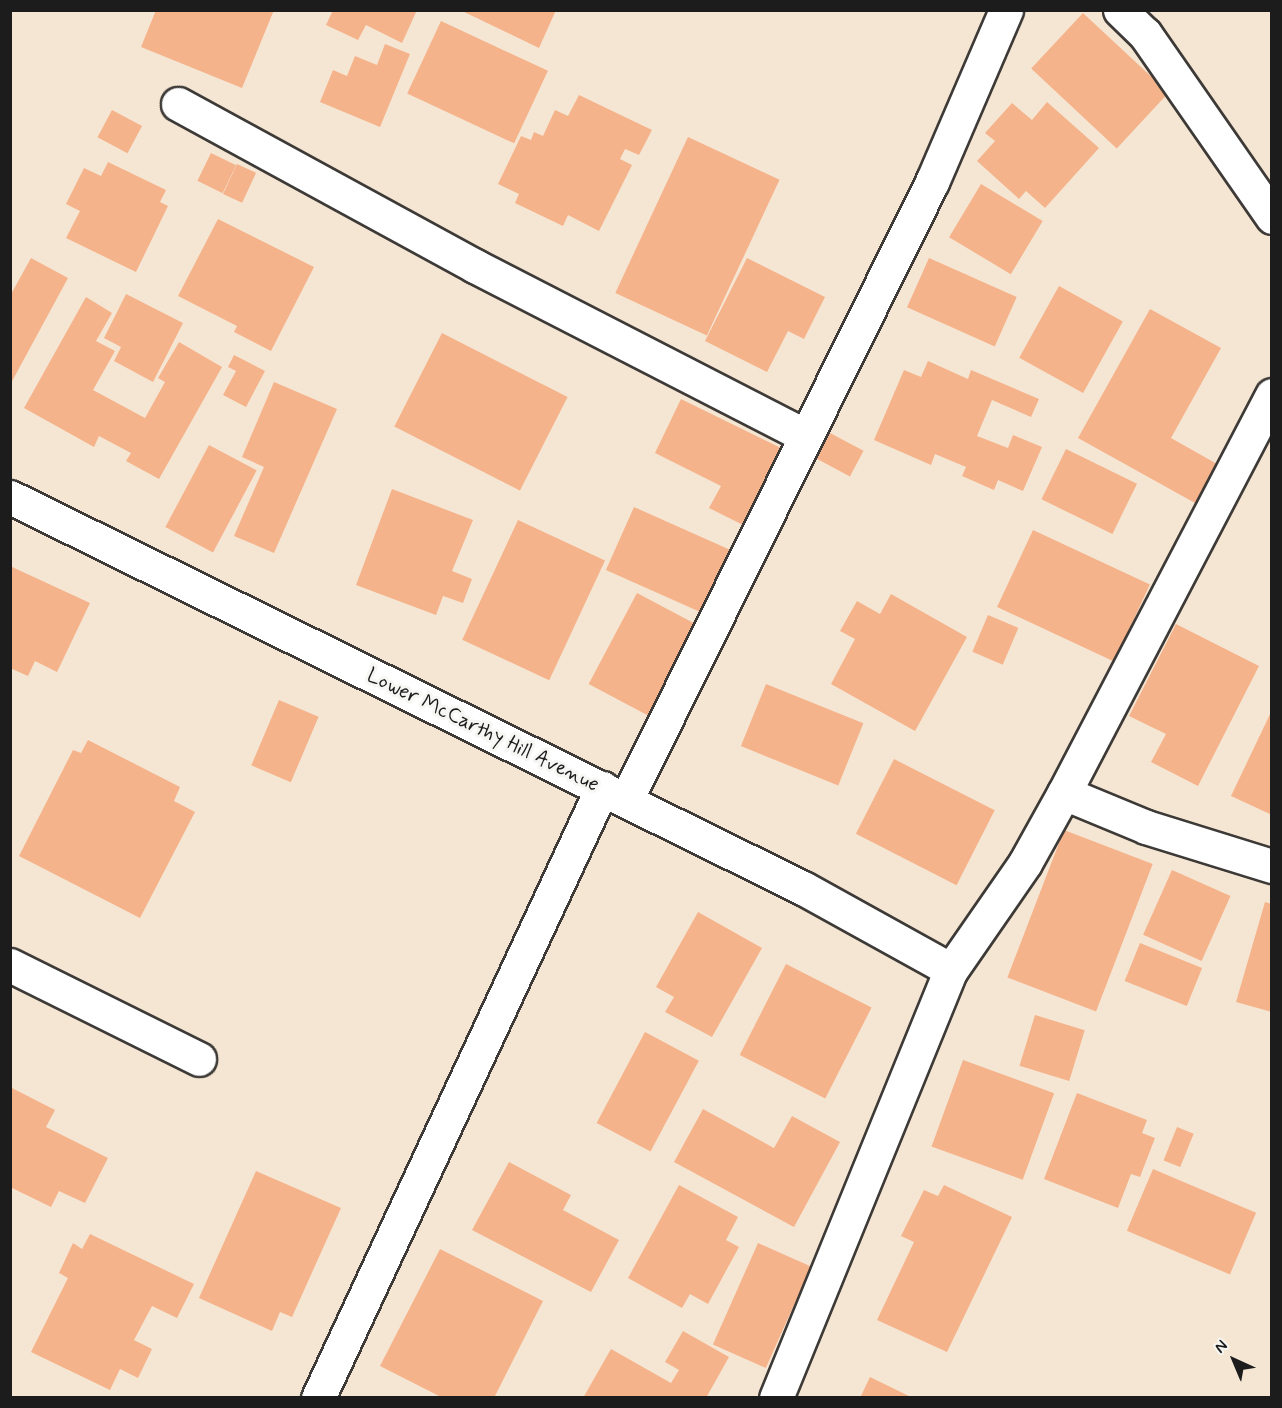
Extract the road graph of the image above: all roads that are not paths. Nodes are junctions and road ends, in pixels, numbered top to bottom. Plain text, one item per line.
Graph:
1 (1006, 10) edge
2 (1120, 10) edge
3 (178, 104) dead end
4 (1272, 217) edge
5 (1272, 395) edge
6 (806, 436) junction
7 (10, 497) edge
8 (1064, 793) junction
9 (614, 794) junction
10 (1272, 866) edge
11 (10, 965) edge
12 (951, 970) junction
13 (199, 1059) dead end
14 (318, 1398) edge
15 (776, 1398) edge

1 - 6 street
2 - 4 street
3 - 6 street
5 - 8 street
6 - 9 street
7 - 9 street, Lower McCarthy Hill Avenue
8 - 10 street
8 - 12 street
9 - 12 street, Lower McCarthy Hill Avenue
9 - 14 street
11 - 13 street
12 - 15 street

